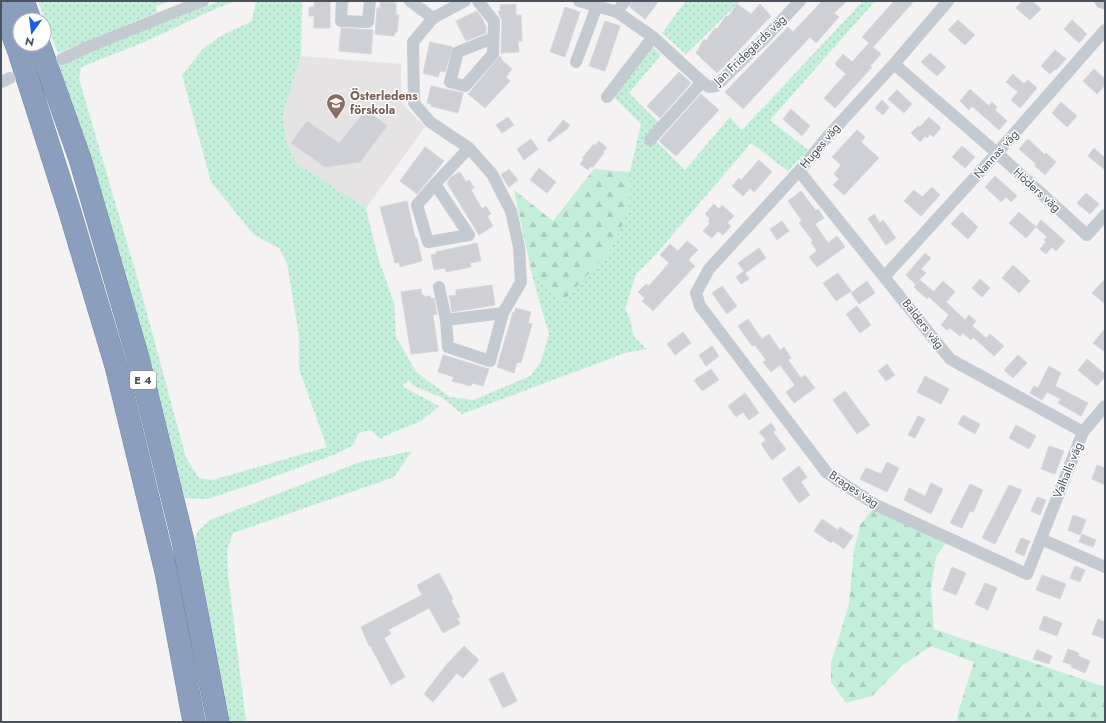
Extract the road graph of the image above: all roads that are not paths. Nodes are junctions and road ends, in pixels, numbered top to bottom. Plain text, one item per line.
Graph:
1 (23, 1) edge
2 (203, 1) edge
3 (343, 1) edge
4 (370, 1) edge
5 (410, 1) edge
6 (464, 1) edge
7 (478, 1) edge
8 (579, 1) edge
9 (625, 1) edge
10 (800, 1) edge
11 (948, 1) edge
12 (1102, 1) edge
13 (1105, 2) edge
14 (1, 3) edge
15 (597, 6) junction
16 (27, 12) edge
17 (617, 12) junction
18 (433, 18) junction
19 (1105, 30) edge
20 (653, 37) junction
21 (493, 38) dead end
22 (42, 52) edge
23 (62, 60) dead end
24 (576, 62) dead end
25 (894, 64) junction
26 (702, 82) junction
27 (607, 97) dead end
28 (650, 140) dead end
29 (469, 148) junction
30 (997, 153) junction
31 (799, 171) junction
32 (435, 184) junction
33 (1105, 215) edge
34 (885, 276) junction
35 (439, 287) dead end
36 (696, 293) joint
37 (503, 313) junction
38 (446, 320) junction
39 (1105, 406) edge
40 (1083, 432) junction
41 (1041, 540) junction
42 (1105, 567) edge
43 (194, 722) edge
44 (218, 722) edge

1 - 16 highway
2 - 23 street
3 - 4 street
5 - 18 street
6 - 18 street
7 - 21 street
8 - 15 street
9 - 17 street
10 - 26 street, Jan Fridegårds väg
11 - 25 street, Huges väg
12 - 13 street
14 - 43 highway, E 4
15 - 17 street
15 - 24 street
17 - 20 street
18 - 29 street
19 - 30 street, Nannas väg
20 - 26 street
20 - 27 street
22 - 44 highway, E 4
25 - 30 street, Höders väg
25 - 31 street, Huges väg
26 - 28 street, Jan Fridegårds väg
29 - 32 street
29 - 37 street
30 - 33 street, Höders väg
30 - 34 street, Nannas väg
31 - 34 street, Balders väg
31 - 36 street, Huges väg
32 - 32 street
34 - 40 street, Balders väg
35 - 38 street
36 - 41 street, Brages väg
37 - 38 street
37 - 38 street
39 - 40 street, Valhalls väg
40 - 41 street, Valhalls väg
41 - 42 street

